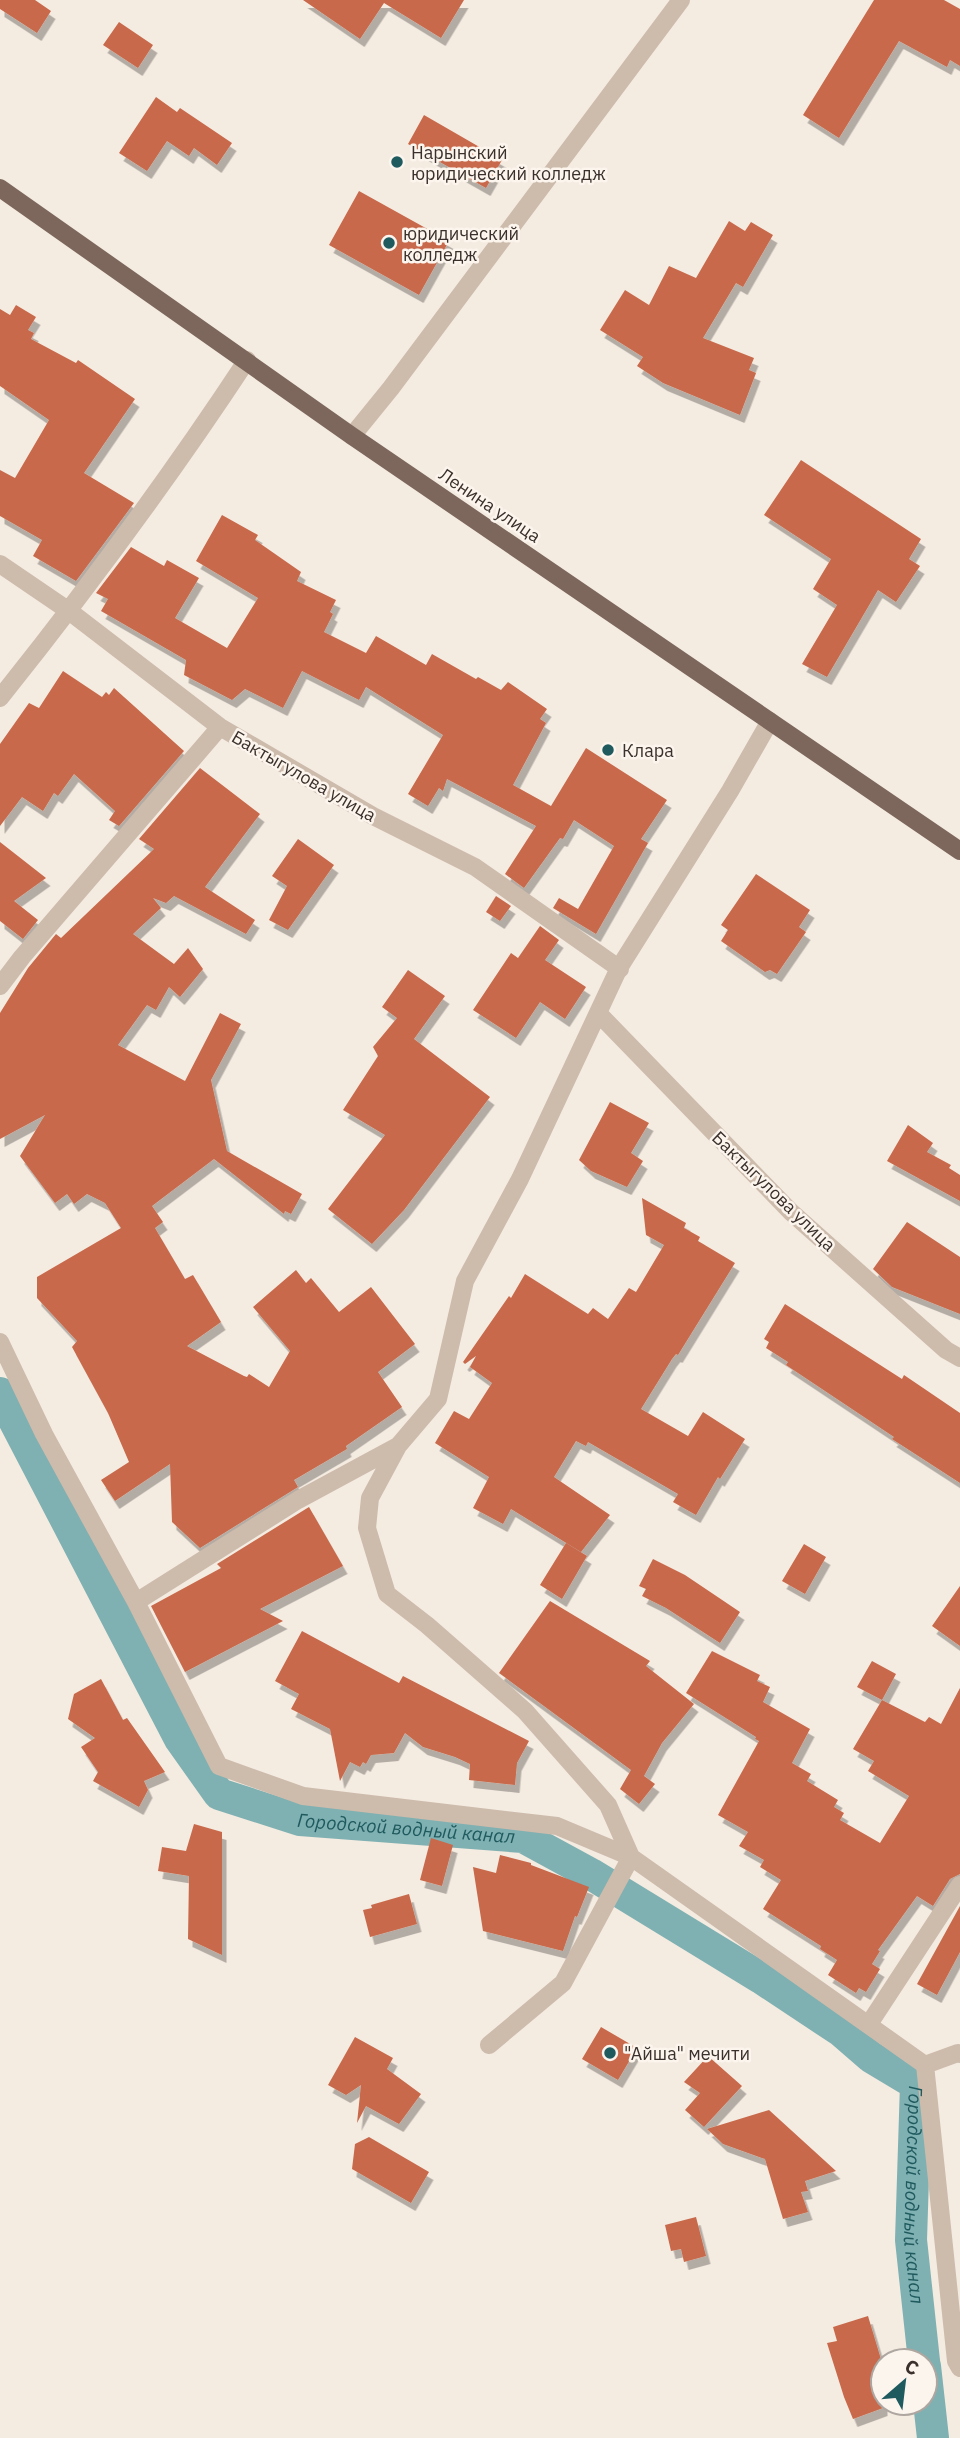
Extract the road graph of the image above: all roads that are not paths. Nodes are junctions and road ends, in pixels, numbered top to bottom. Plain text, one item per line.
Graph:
1 (681, 0) edge
2 (0, 188) edge
3 (247, 360) junction
4 (352, 436) junction
5 (0, 564) edge
6 (69, 611) junction
7 (0, 698) edge
8 (770, 721) junction
9 (220, 727) junction
10 (960, 851) edge
11 (620, 969) junction
12 (0, 986) edge
13 (598, 1013) junction
14 (0, 1342) edge
15 (960, 1358) edge
16 (398, 1446) junction
17 (136, 1602) junction
18 (631, 1857) junction
19 (960, 1885) edge
20 (869, 2024) junction
21 (489, 2045) dead end
22 (960, 2054) edge
23 (925, 2065) junction
24 (960, 2368) edge

1 - 4 street
2 - 3 main road, Ленина улица
3 - 4 main road, Ленина улица
3 - 6 street
4 - 8 main road, Ленина улица
5 - 6 street, Бактыгулова улица
6 - 7 street
6 - 9 street, Бактыгулова улица
8 - 10 main road, Ленина улица
8 - 11 street
9 - 11 street, Бактыгулова улица
9 - 12 street
11 - 13 street
13 - 15 street, Бактыгулова улица
13 - 16 street
14 - 17 street
16 - 17 street
16 - 18 street
17 - 18 street
18 - 20 street
18 - 21 street
19 - 20 street
20 - 23 street
22 - 23 street
23 - 24 street

